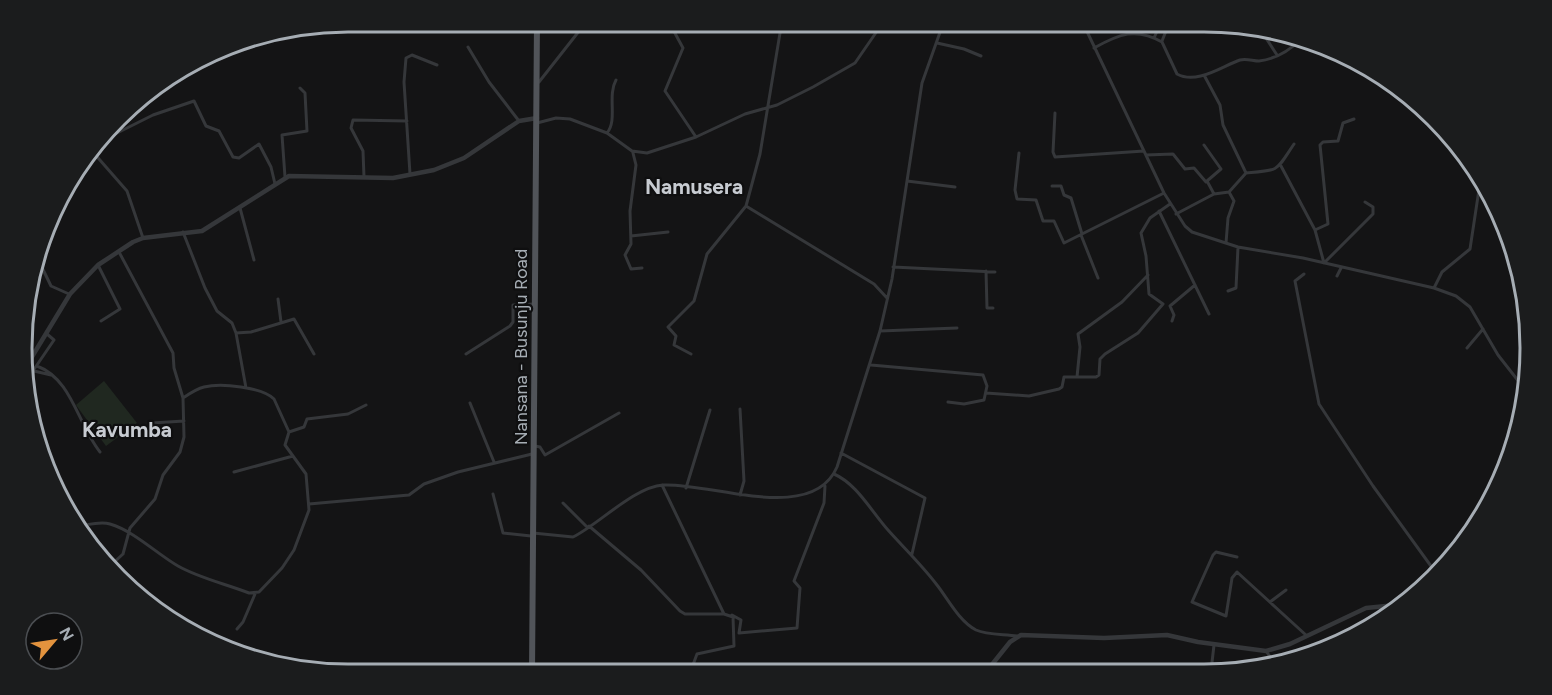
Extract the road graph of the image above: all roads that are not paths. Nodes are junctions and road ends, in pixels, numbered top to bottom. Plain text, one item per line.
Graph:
1 (535, 32) edge
2 (578, 32) edge
3 (674, 32) edge
4 (780, 32) edge
5 (876, 32) edge
6 (940, 32) edge
7 (1087, 32) edge
8 (1157, 32) edge
9 (1166, 32) edge
10 (1154, 38) junction
11 (1266, 38) edge
12 (1162, 42) junction
13 (937, 43) junction
14 (1295, 45) edge
15 (468, 47) dead end
16 (1094, 48) junction
17 (1277, 55) junction
18 (981, 56) dead end
19 (437, 65) dead end
20 (1204, 75) junction
21 (616, 80) dead end
22 (538, 83) junction
23 (300, 87) dead end
24 (766, 107) junction
25 (1055, 113) dead end
26 (1354, 119) dead end
27 (537, 120) junction
28 (408, 121) junction
29 (519, 121) junction
30 (607, 133) junction
31 (115, 134) edge
32 (696, 137) junction
33 (1294, 144) dead end
34 (1204, 145) dead end
35 (632, 151) junction
36 (1144, 151) junction
37 (1019, 153) dead end
38 (1146, 155) junction
39 (96, 156) edge
40 (1281, 166) junction
41 (1246, 173) junction
42 (410, 176) junction
43 (285, 177) junction
44 (364, 177) junction
45 (907, 181) junction
46 (1206, 182) junction
47 (274, 184) junction
48 (1052, 186) dead end
49 (955, 187) dead end
50 (1479, 191) edge
51 (1229, 192) junction
52 (1164, 193) junction
53 (1214, 194) junction
54 (1365, 202) dead end
55 (1170, 204) junction
56 (746, 206) junction
57 (240, 208) junction
58 (1159, 211) junction
59 (1176, 214) junction
60 (1315, 230) junction
61 (183, 232) junction
62 (668, 232) dead end
63 (1082, 234) junction
64 (631, 236) junction
65 (143, 238) junction
66 (1226, 244) junction
67 (1238, 248) junction
68 (118, 250) junction
69 (254, 260) dead end
70 (1324, 263) junction
71 (98, 265) junction
72 (42, 267) edge
73 (893, 267) junction
74 (642, 268) dead end
75 (1341, 268) junction
76 (986, 271) junction
77 (995, 272) dead end
78 (1304, 274) dead end
79 (1148, 275) junction
80 (1337, 276) dead end
81 (1098, 278) dead end
82 (1195, 285) junction
83 (1434, 288) junction
84 (1228, 291) dead end
85 (70, 294) junction
86 (278, 299) dead end
87 (888, 299) junction
88 (536, 304) junction
89 (1163, 304) junction
90 (1170, 306) junction
91 (993, 308) dead end
92 (1209, 314) dead end
93 (101, 321) dead end
94 (1172, 321) dead end
95 (281, 322) junction
96 (957, 328) dead end
97 (1483, 329) junction
98 (880, 331) junction
99 (236, 333) junction
100 (47, 334) junction
101 (1467, 348) dead end
102 (314, 354) dead end
103 (466, 354) dead end
104 (691, 354) dead end
105 (32, 357) edge
106 (871, 365) junction
107 (37, 366) junction
108 (34, 371) joint
109 (55, 377) junction
110 (1077, 377) junction
111 (1519, 382) edge
112 (246, 388) junction
113 (987, 393) junction
114 (183, 398) junction
115 (948, 402) dead end
116 (470, 403) dead end
117 (366, 405) dead end
118 (740, 409) dead end
119 (710, 410) dead end
120 (619, 413) dead end
121 (184, 421) junction
122 (152, 423) dead end
123 (289, 432) junction
124 (535, 450) junction
125 (100, 452) dead end
126 (841, 453) junction
127 (293, 456) junction
128 (494, 462) junction
129 (234, 472) dead end
130 (834, 474) junction
131 (662, 485) junction
132 (825, 486) junction
133 (686, 488) junction
134 (493, 494) dead end
135 (740, 495) junction
136 (563, 503) dead end
137 (309, 504) junction
138 (87, 525) edge
139 (588, 526) junction
140 (129, 534) junction
141 (533, 535) junction
142 (911, 555) junction
143 (1237, 557) dead end
144 (115, 561) edge
145 (1432, 567) edge
146 (1286, 590) dead end
147 (255, 594) junction
148 (1270, 602) junction
149 (1386, 606) edge
150 (724, 614) junction
151 (732, 615) junction
152 (237, 629) dead end
153 (1017, 636) junction
154 (1307, 636) junction
155 (1214, 645) junction
156 (1266, 651) junction
157 (1270, 656) edge
158 (532, 664) edge
159 (693, 664) edge
160 (993, 664) edge
161 (1212, 664) edge

1 - 22 main road, Nansana - Busunju Road
2 - 22 street
3 - 32 street
4 - 24 street
5 - 24 street
6 - 13 street
7 - 16 street
8 - 10 street
9 - 12 street
10 - 12 street
10 - 16 street
11 - 17 street
12 - 20 street
13 - 18 street
13 - 45 street
14 - 17 street
15 - 29 street
16 - 36 street
17 - 20 street
19 - 28 street
20 - 41 street
21 - 30 street
22 - 27 main road, Nansana - Busunju Road
23 - 43 street
24 - 32 street
24 - 56 street
25 - 36 street
26 - 60 street
27 - 29 street
27 - 30 street
27 - 88 main road, Nansana - Busunju Road
28 - 42 street
28 - 44 street
29 - 42 street
30 - 35 street
31 - 47 street
32 - 35 street
33 - 40 street
34 - 46 street
35 - 64 street
36 - 38 street
37 - 63 street
38 - 46 street
38 - 52 street
39 - 65 street
40 - 41 street
40 - 60 street
41 - 51 street
42 - 44 street
43 - 44 street
43 - 47 street
45 - 49 street
45 - 73 street
46 - 53 street
47 - 57 street
48 - 63 street
50 - 83 street
51 - 53 street
51 - 66 street
52 - 55 street
52 - 63 street
53 - 59 street
54 - 70 street
55 - 58 street
55 - 59 street
56 - 87 street
56 - 104 street
57 - 61 street
57 - 69 street
58 - 79 street
58 - 82 street
59 - 66 street
60 - 70 street
61 - 65 street
61 - 99 street
62 - 64 street
63 - 81 street
64 - 74 street
65 - 68 street
66 - 67 street
67 - 70 street
67 - 84 street
68 - 71 street
68 - 114 street
70 - 75 street
71 - 85 street
71 - 93 street
72 - 85 street
73 - 76 street
73 - 87 street
75 - 80 street
75 - 83 street
76 - 77 street
76 - 91 street
78 - 145 street
79 - 89 street
79 - 110 street
82 - 90 street
82 - 92 street
83 - 97 street
85 - 100 street
86 - 95 street
87 - 98 street
88 - 103 street
88 - 124 main road, Nansana - Busunju Road
89 - 90 street
89 - 110 street
90 - 94 street
95 - 99 street
95 - 102 street
96 - 98 street
97 - 101 street
97 - 111 street
98 - 106 street
99 - 112 street
100 - 105 street
100 - 107 street
106 - 113 street
106 - 126 street
107 - 108 street
107 - 109 street
108 - 109 street
109 - 125 street
110 - 113 street
112 - 114 street
112 - 123 street
113 - 115 street
114 - 121 street
116 - 128 street
117 - 123 street
118 - 135 street
119 - 133 street
120 - 124 street
121 - 122 street
121 - 140 street
123 - 127 street
124 - 128 street
124 - 141 main road, Nansana - Busunju Road
126 - 130 street
126 - 142 street
127 - 129 street
127 - 137 street
128 - 137 street
130 - 132 street
130 - 142 street
131 - 133 street
131 - 139 street
131 - 150 street
132 - 135 street
132 - 151 street
133 - 135 street
134 - 141 street
136 - 139 street
137 - 147 street
138 - 140 street
139 - 141 street
139 - 150 street
140 - 144 street
140 - 147 street
141 - 158 main road, Nansana - Busunju Road
142 - 153 street
143 - 148 street
146 - 148 street
147 - 152 street
148 - 154 street
149 - 154 street
150 - 151 street
151 - 159 street
153 - 155 street
153 - 160 street
154 - 156 street
155 - 156 street
155 - 161 street
156 - 157 street

